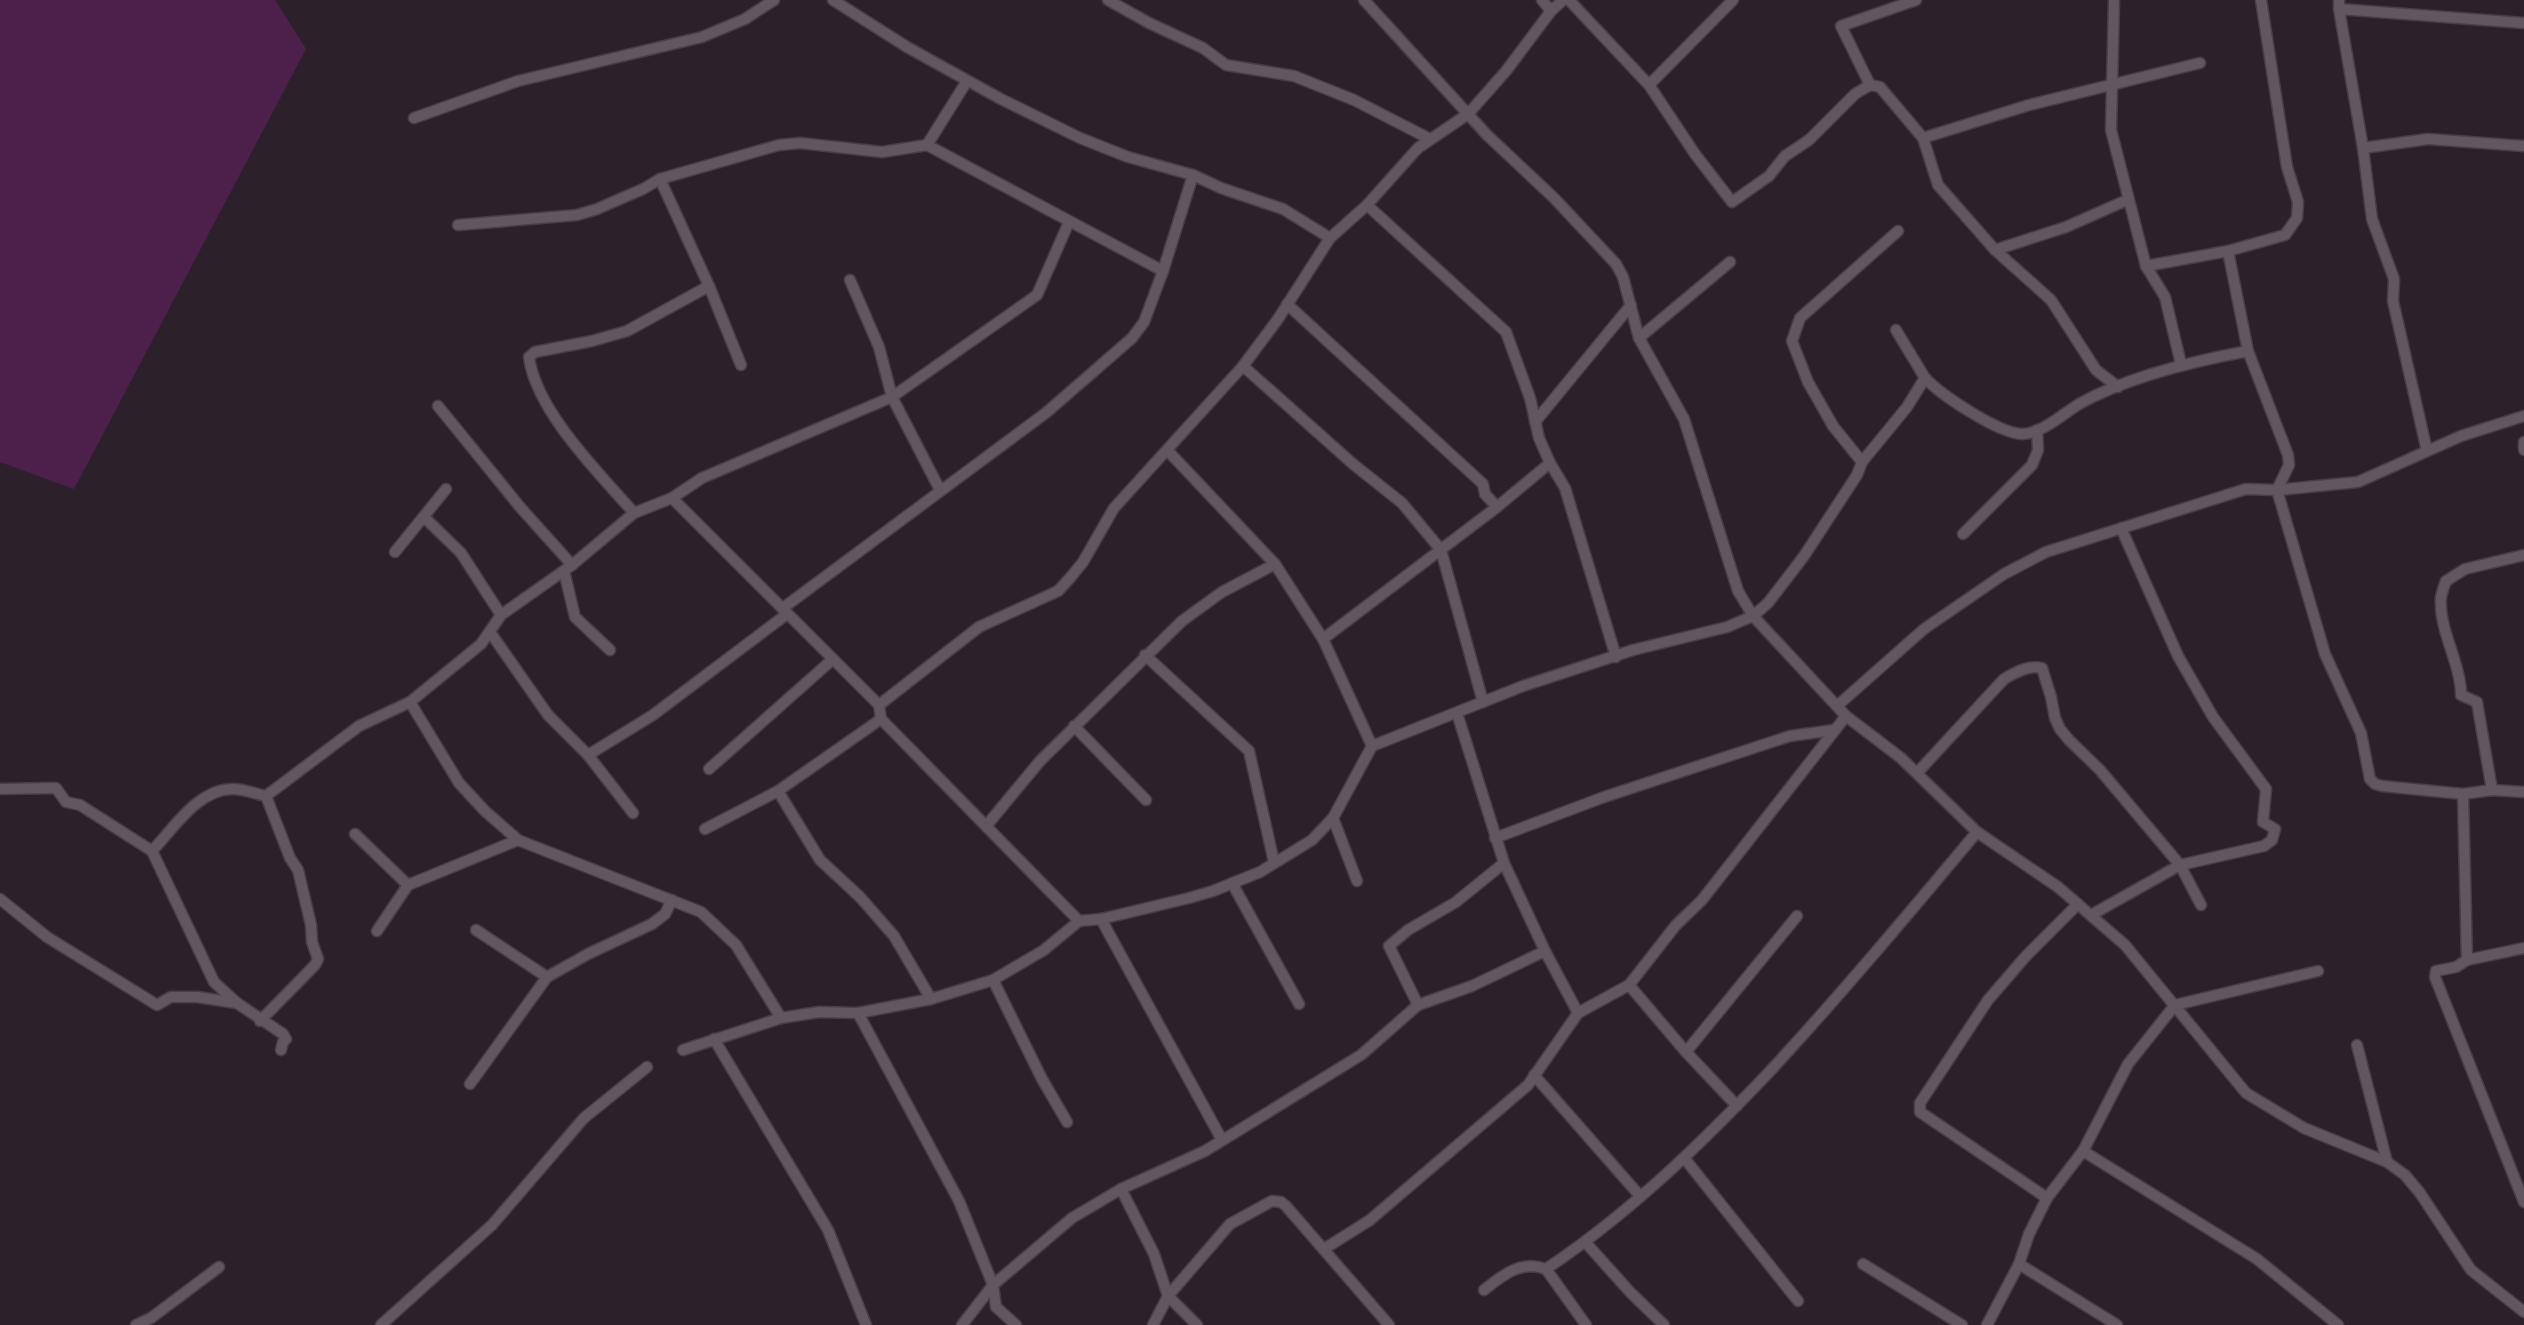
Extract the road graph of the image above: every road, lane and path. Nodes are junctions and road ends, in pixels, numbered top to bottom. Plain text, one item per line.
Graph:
1 (774, 0) edge
2 (833, 0) edge
3 (1108, 0) edge
4 (1364, 0) edge
5 (1542, 0) edge
6 (1563, 0) edge
7 (1569, 0) edge
8 (1734, 0) edge
9 (1916, 0) edge
10 (2113, 0) edge
11 (2261, 0) edge
12 (2339, 5) edge
13 (1551, 10) junction
14 (2524, 23) edge
15 (2200, 63) dead end
16 (967, 81) junction
17 (2110, 84) junction
18 (1649, 85) junction
19 (1870, 85) junction
20 (1468, 114) junction
21 (414, 118) dead end
22 (1923, 138) junction
23 (1430, 139) junction
24 (927, 145) junction
25 (2524, 146) edge
26 (2363, 148) junction
27 (1193, 175) junction
28 (660, 179) junction
29 (2127, 200) junction
30 (1367, 205) junction
31 (1069, 222) junction
32 (458, 225) dead end
33 (1898, 231) dead end
34 (1330, 238) junction
35 (1995, 250) junction
36 (2228, 251) junction
37 (1730, 262) dead end
38 (2146, 266) junction
39 (1163, 271) junction
40 (850, 280) dead end
41 (709, 286) junction
42 (1287, 304) junction
43 (1631, 305) junction
44 (1896, 330) dead end
45 (1639, 338) junction
46 (2248, 351) junction
47 (2181, 364) junction
48 (741, 365) dead end
49 (1242, 366) junction
50 (1925, 378) junction
51 (2118, 387) junction
52 (892, 397) junction
53 (438, 406) dead end
54 (2524, 416) edge
55 (1535, 422) junction
56 (2036, 430) junction
57 (2524, 442) edge
58 (2524, 450) edge
59 (1168, 451) junction
60 (2427, 452) junction
61 (1862, 462) junction
62 (1550, 463) junction
63 (446, 489) dead end
64 (940, 490) junction
65 (2277, 491) junction
66 (672, 498) junction
67 (1497, 507) junction
68 (634, 513) junction
69 (424, 517) junction
70 (2121, 528) junction
71 (1963, 534) dead end
72 (1441, 550) junction
73 (395, 552) dead end
74 (2524, 555) edge
75 (1275, 564) junction
76 (568, 568) junction
77 (785, 611) junction
78 (501, 615) junction
79 (1753, 616) junction
80 (491, 632) junction
81 (1323, 639) junction
82 (610, 650) dead end
83 (1145, 655) junction
84 (1616, 657) junction
85 (833, 659) junction
86 (410, 702) junction
87 (1483, 702) junction
88 (879, 705) junction
89 (1837, 706) junction
90 (1457, 713) junction
91 (1846, 716) junction
92 (881, 719) junction
93 (1074, 726) junction
94 (1834, 730) junction
95 (1372, 746) junction
96 (588, 755) junction
97 (709, 769) dead end
98 (1917, 773) junction
99 (0, 789) edge
100 (2492, 790) junction
101 (778, 791) junction
102 (2524, 792) edge
103 (2463, 794) junction
104 (266, 796) junction
105 (1146, 800) dead end
106 (632, 813) dead end
107 (1333, 818) junction
108 (987, 825) junction
109 (705, 829) dead end
110 (1977, 832) junction
111 (355, 834) dead end
112 (1495, 838) junction
113 (518, 840) junction
114 (152, 850) junction
115 (1275, 862) junction
116 (1504, 863) junction
117 (2180, 865) junction
118 (1357, 881) dead end
119 (1232, 883) junction
120 (408, 885) junction
121 (0, 899) edge
122 (672, 900) junction
123 (2078, 904) junction
124 (2201, 905) dead end
125 (2091, 915) junction
126 (1797, 916) dead end
127 (1101, 919) junction
128 (1079, 921) junction
129 (476, 930) dead end
130 (377, 931) dead end
131 (2524, 948) edge
132 (1545, 951) junction
133 (2467, 960) junction
134 (2318, 971) dead end
135 (547, 977) junction
136 (993, 980) junction
137 (1629, 985) junction
138 (931, 999) junction
139 (237, 1003) junction
140 (1299, 1004) dead end
141 (2175, 1004) junction
142 (1418, 1005) junction
143 (858, 1013) junction
144 (1578, 1013) junction
145 (781, 1018) junction
146 (260, 1021) junction
147 (713, 1040) junction
148 (2357, 1045) dead end
149 (281, 1050) dead end
150 (683, 1050) dead end
151 (1686, 1052) junction
152 (647, 1067) dead end
153 (1534, 1075) junction
154 (470, 1084) dead end
155 (1737, 1106) junction
156 (1067, 1122) dead end
157 (1222, 1140) junction
158 (2083, 1151) junction
159 (1685, 1159) junction
160 (2387, 1162) junction
161 (1121, 1189) junction
162 (1640, 1196) junction
163 (2048, 1198) junction
164 (2524, 1202) edge
165 (1586, 1243) junction
166 (1324, 1249) junction
167 (1863, 1264) dead end
168 (2019, 1264) junction
169 (219, 1267) dead end
170 (1546, 1269) junction
171 (993, 1285) junction
172 (1484, 1290) dead end
173 (1168, 1296) junction
174 (1798, 1301) dead end
175 (2524, 1312) edge
176 (136, 1325) edge
177 (381, 1325) edge
178 (866, 1325) edge
179 (962, 1325) edge
180 (1016, 1325) edge
181 (1153, 1325) edge
182 (1197, 1325) edge
183 (1389, 1325) edge
184 (1586, 1325) edge
185 (1664, 1325) edge
186 (1962, 1325) edge
187 (1987, 1325) edge
188 (2117, 1325) edge
189 (2338, 1325) edge

1 - 21 street
2 - 16 street
3 - 23 street
4 - 20 street
5 - 13 street
6 - 13 street
7 - 18 street
8 - 18 street
9 - 19 street
10 - 17 street
11 - 36 street
12 - 14 street
12 - 26 street
13 - 20 street
15 - 17 street
16 - 24 street
16 - 27 street
17 - 22 street
17 - 29 street
18 - 19 street
19 - 22 street
20 - 23 street
20 - 43 street
22 - 35 street
23 - 30 street
24 - 28 street
24 - 31 street
25 - 26 street
26 - 60 street
27 - 34 street
27 - 39 street
28 - 32 street
28 - 41 street
29 - 35 street
29 - 38 street
30 - 34 street
30 - 55 street
31 - 39 street
31 - 52 street
33 - 61 street
34 - 42 street
35 - 51 street
36 - 38 street
36 - 46 street
37 - 45 street
38 - 47 street
39 - 64 street
40 - 52 street
41 - 48 street
41 - 68 street
42 - 49 street
42 - 67 street
43 - 45 street
43 - 55 street
44 - 50 street
45 - 79 street
46 - 47 street
46 - 65 street
47 - 51 street
49 - 59 street
49 - 72 street
50 - 56 street
50 - 61 street
51 - 56 street
52 - 64 street
52 - 66 street
53 - 76 street
54 - 60 street
55 - 62 street
56 - 71 street
57 - 58 street
59 - 75 street
59 - 88 street
60 - 65 street
61 - 79 street
62 - 67 street
62 - 84 street
63 - 69 street
64 - 77 street
65 - 70 street
65 - 103 street
66 - 68 street
66 - 77 street
67 - 72 street
68 - 76 street
69 - 73 street
69 - 78 street
70 - 89 street
70 - 117 street
72 - 81 street
72 - 87 street
74 - 100 street
75 - 81 street
75 - 83 street
76 - 78 street
76 - 82 street
77 - 85 street
77 - 96 street
78 - 80 street
79 - 84 street
79 - 89 street
80 - 86 street
80 - 96 street
81 - 95 street
83 - 93 street
83 - 115 street
84 - 87 street
85 - 88 street
85 - 97 street
86 - 104 street
86 - 113 street
87 - 90 street
88 - 92 street
89 - 91 street
90 - 95 street
90 - 112 street
91 - 94 street
91 - 98 street
92 - 101 street
92 - 108 street
93 - 105 street
93 - 108 street
94 - 112 street
94 - 137 street
95 - 107 street
96 - 106 street
98 - 110 street
98 - 117 street
99 - 114 street
100 - 102 street
100 - 103 street
101 - 109 street
101 - 138 street
103 - 133 street
104 - 114 street
104 - 146 street
107 - 115 street
107 - 118 street
108 - 128 street
110 - 123 street
110 - 155 street
111 - 120 street
112 - 116 street
113 - 120 street
113 - 122 street
114 - 139 street
115 - 119 street
116 - 132 street
116 - 142 street
117 - 124 street
117 - 125 street
119 - 127 street
119 - 140 street
120 - 130 street
121 - 139 street
122 - 135 street
122 - 145 street
123 - 125 street
123 - 163 street
125 - 141 street
126 - 151 street
127 - 128 street
127 - 157 street
128 - 136 street
129 - 135 street
131 - 133 street
132 - 142 street
132 - 144 street
133 - 164 street
134 - 141 street
135 - 154 street
136 - 138 street
136 - 156 street
137 - 144 street
137 - 151 street
138 - 143 street
139 - 146 street
141 - 158 street
141 - 160 street
142 - 157 street
143 - 145 street
143 - 171 street
144 - 153 street
145 - 147 street
146 - 149 street
147 - 150 street
147 - 178 street
148 - 160 street
151 - 155 street
152 - 177 street
153 - 162 street
153 - 166 street
155 - 159 street
157 - 161 street
158 - 163 street
158 - 189 street
159 - 162 street
159 - 174 street
160 - 175 street
161 - 171 street
161 - 173 street
162 - 165 street
163 - 168 street
165 - 170 street
165 - 185 street
166 - 173 street
166 - 183 street
167 - 186 street
168 - 187 street
168 - 188 street
169 - 176 street
170 - 172 street
170 - 184 street
171 - 179 street
171 - 180 street
173 - 181 street
173 - 182 street

